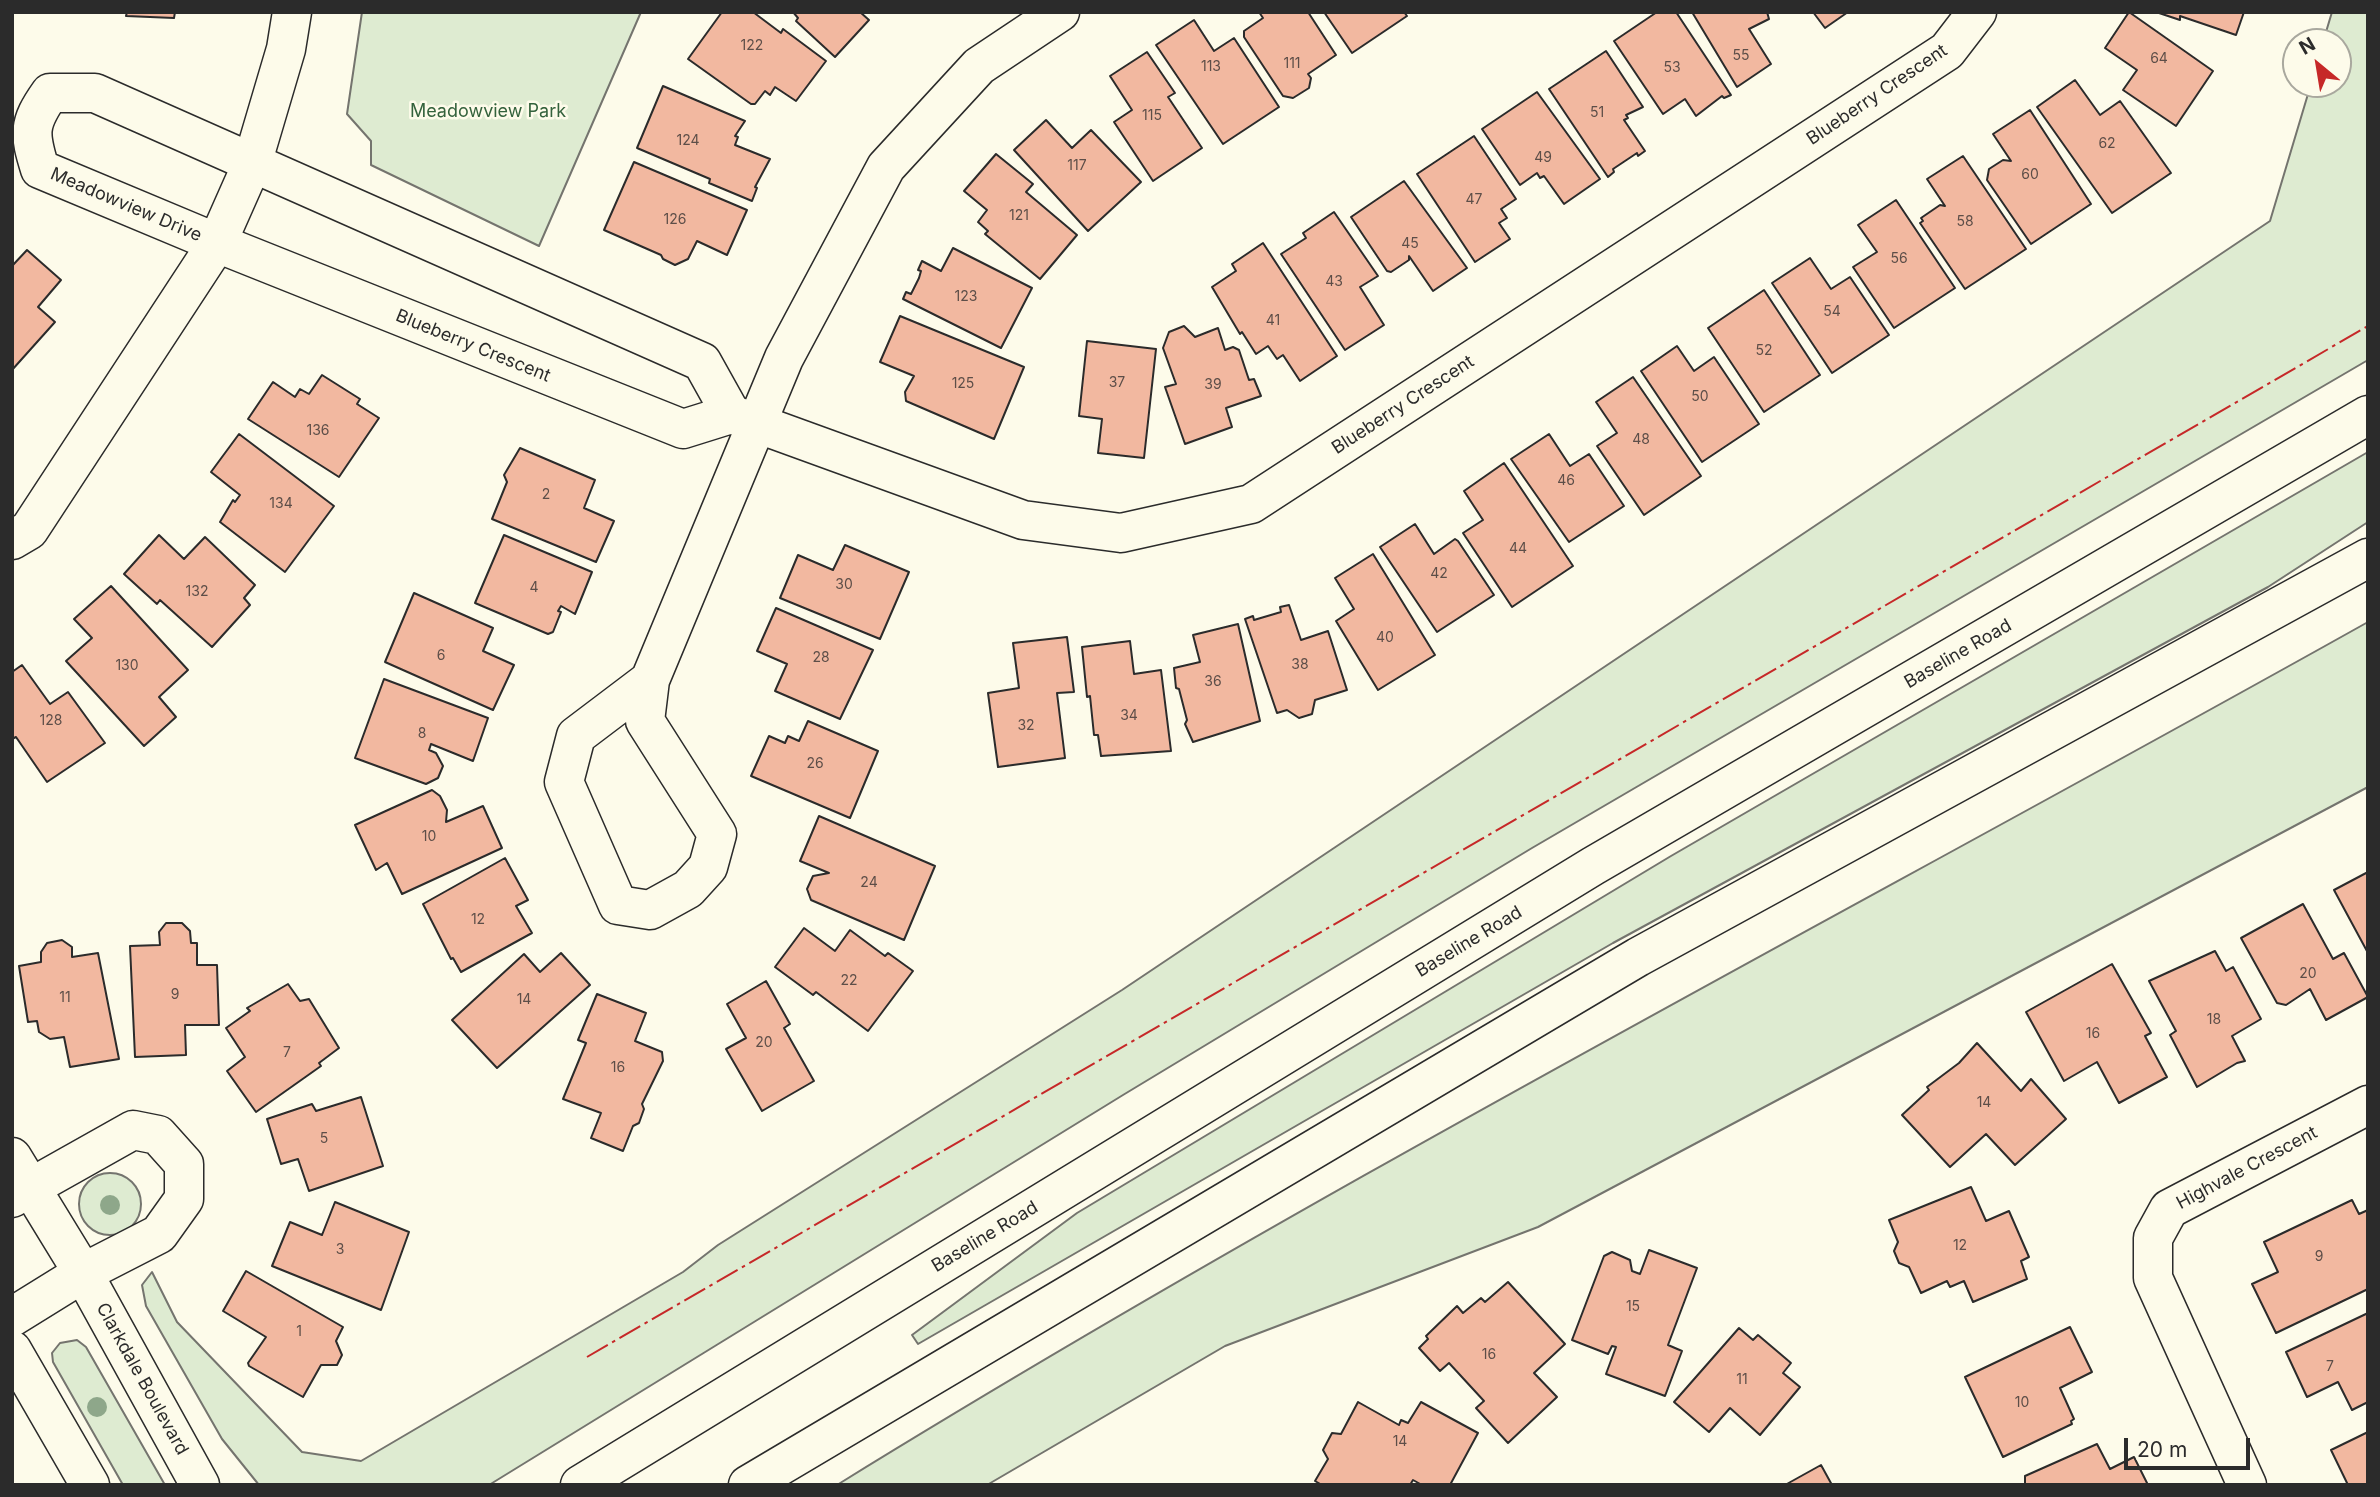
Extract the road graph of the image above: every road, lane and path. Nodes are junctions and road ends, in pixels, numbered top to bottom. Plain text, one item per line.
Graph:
1 (292, 12) edge
2 (1060, 12) edge
3 (1977, 12) edge
4 (252, 164) junction
5 (217, 243) junction
6 (2368, 415) edge
7 (743, 419) junction
8 (12, 540) edge
9 (2368, 558) edge
10 (650, 680) junction
11 (2368, 1105) edge
12 (18, 1181) edge
13 (83, 1273) junction
14 (12, 1317) edge
15 (12, 1350) edge
16 (90, 1485) edge
17 (200, 1485) edge
18 (580, 1485) edge
19 (748, 1485) edge
20 (2247, 1485) edge

1 - 4 street, Meadowview Drive
2 - 7 street
3 - 7 street, Blueberry Crescent
4 - 5 street, Meadowview Drive
4 - 5 street, Meadowview Drive
4 - 7 street
5 - 7 street, Blueberry Crescent
5 - 8 street, Meadowview Drive
6 - 18 street, Baseline Road
7 - 10 street
9 - 19 street
10 - 10 street
11 - 20 street, Highvale Crescent
12 - 13 street, Clarkdale Boulevard
12 - 13 street, Clarkdale Boulevard
13 - 14 street, Clarkdale Boulevard
13 - 17 street, Clarkdale Boulevard
15 - 16 street

